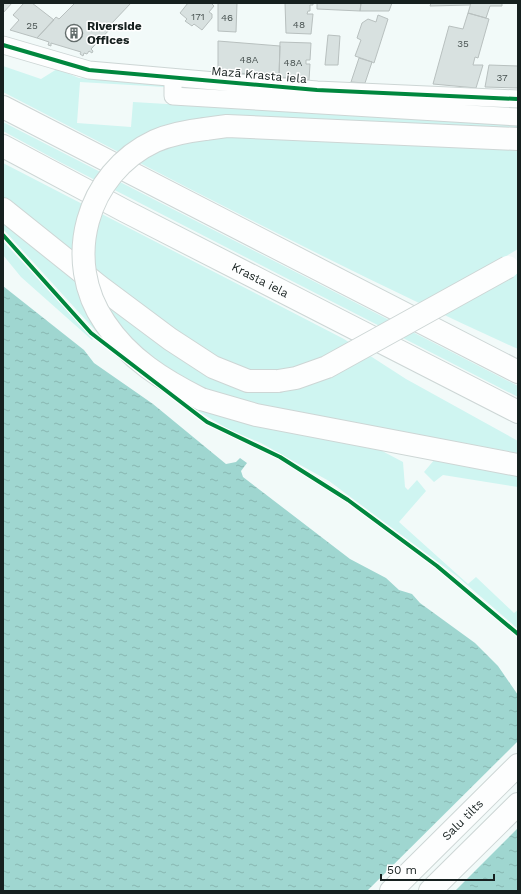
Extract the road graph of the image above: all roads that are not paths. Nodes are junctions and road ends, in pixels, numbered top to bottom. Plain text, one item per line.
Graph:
1 (3, 45) edge
2 (173, 78) junction
3 (518, 99) edge
4 (3, 107) edge
5 (518, 117) edge
6 (518, 139) edge
7 (3, 146) edge
8 (3, 208) edge
9 (513, 264) edge
10 (518, 372) edge
11 (518, 412) edge
12 (518, 465) edge
13 (518, 765) edge
14 (518, 804) edge
15 (391, 891) edge
16 (430, 891) edge

1 - 2 street, Mazā Krasta iela
2 - 3 street, Mazā Krasta iela
2 - 5 street
4 - 10 main road
6 - 12 main road, bridge
7 - 11 main road, Krasta iela
8 - 9 main road, bridge
13 - 15 main road, Salu tilts
14 - 16 main road

